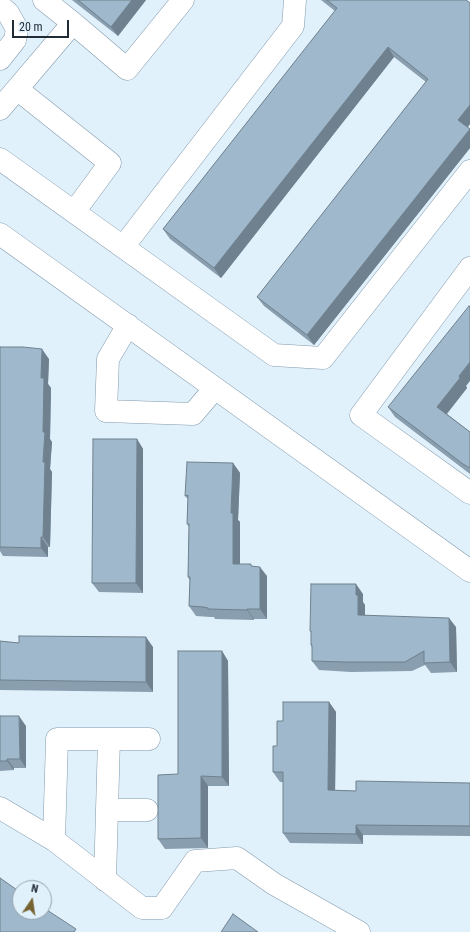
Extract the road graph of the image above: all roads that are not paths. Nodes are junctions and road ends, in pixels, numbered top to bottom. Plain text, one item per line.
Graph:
1 (44, 0) edge
2 (183, 0) edge
3 (295, 0) edge
4 (0, 6) edge
5 (73, 23) junction
6 (0, 59) edge
7 (17, 89) junction
8 (0, 109) edge
9 (0, 159) edge
10 (470, 171) edge
11 (74, 212) junction
12 (0, 234) edge
13 (123, 247) junction
14 (470, 268) edge
15 (128, 325) junction
16 (215, 388) junction
17 (470, 494) edge
18 (470, 570) edge
19 (109, 739) junction
20 (149, 739) dead end
21 (0, 808) edge
22 (108, 810) junction
23 (147, 810) dead end
24 (54, 840) junction
25 (105, 880) junction
26 (359, 932) edge

1 - 5 lane
2 - 5 lane
3 - 13 lane
4 - 6 lane
5 - 7 lane
7 - 8 lane
7 - 11 lane
9 - 11 lane
10 - 13 lane
11 - 13 lane
12 - 15 lane
14 - 17 lane
15 - 16 lane
15 - 16 lane
16 - 18 lane
19 - 20 lane
19 - 22 lane
19 - 24 lane
21 - 24 lane
22 - 23 lane
22 - 25 lane
24 - 25 lane
25 - 26 lane

